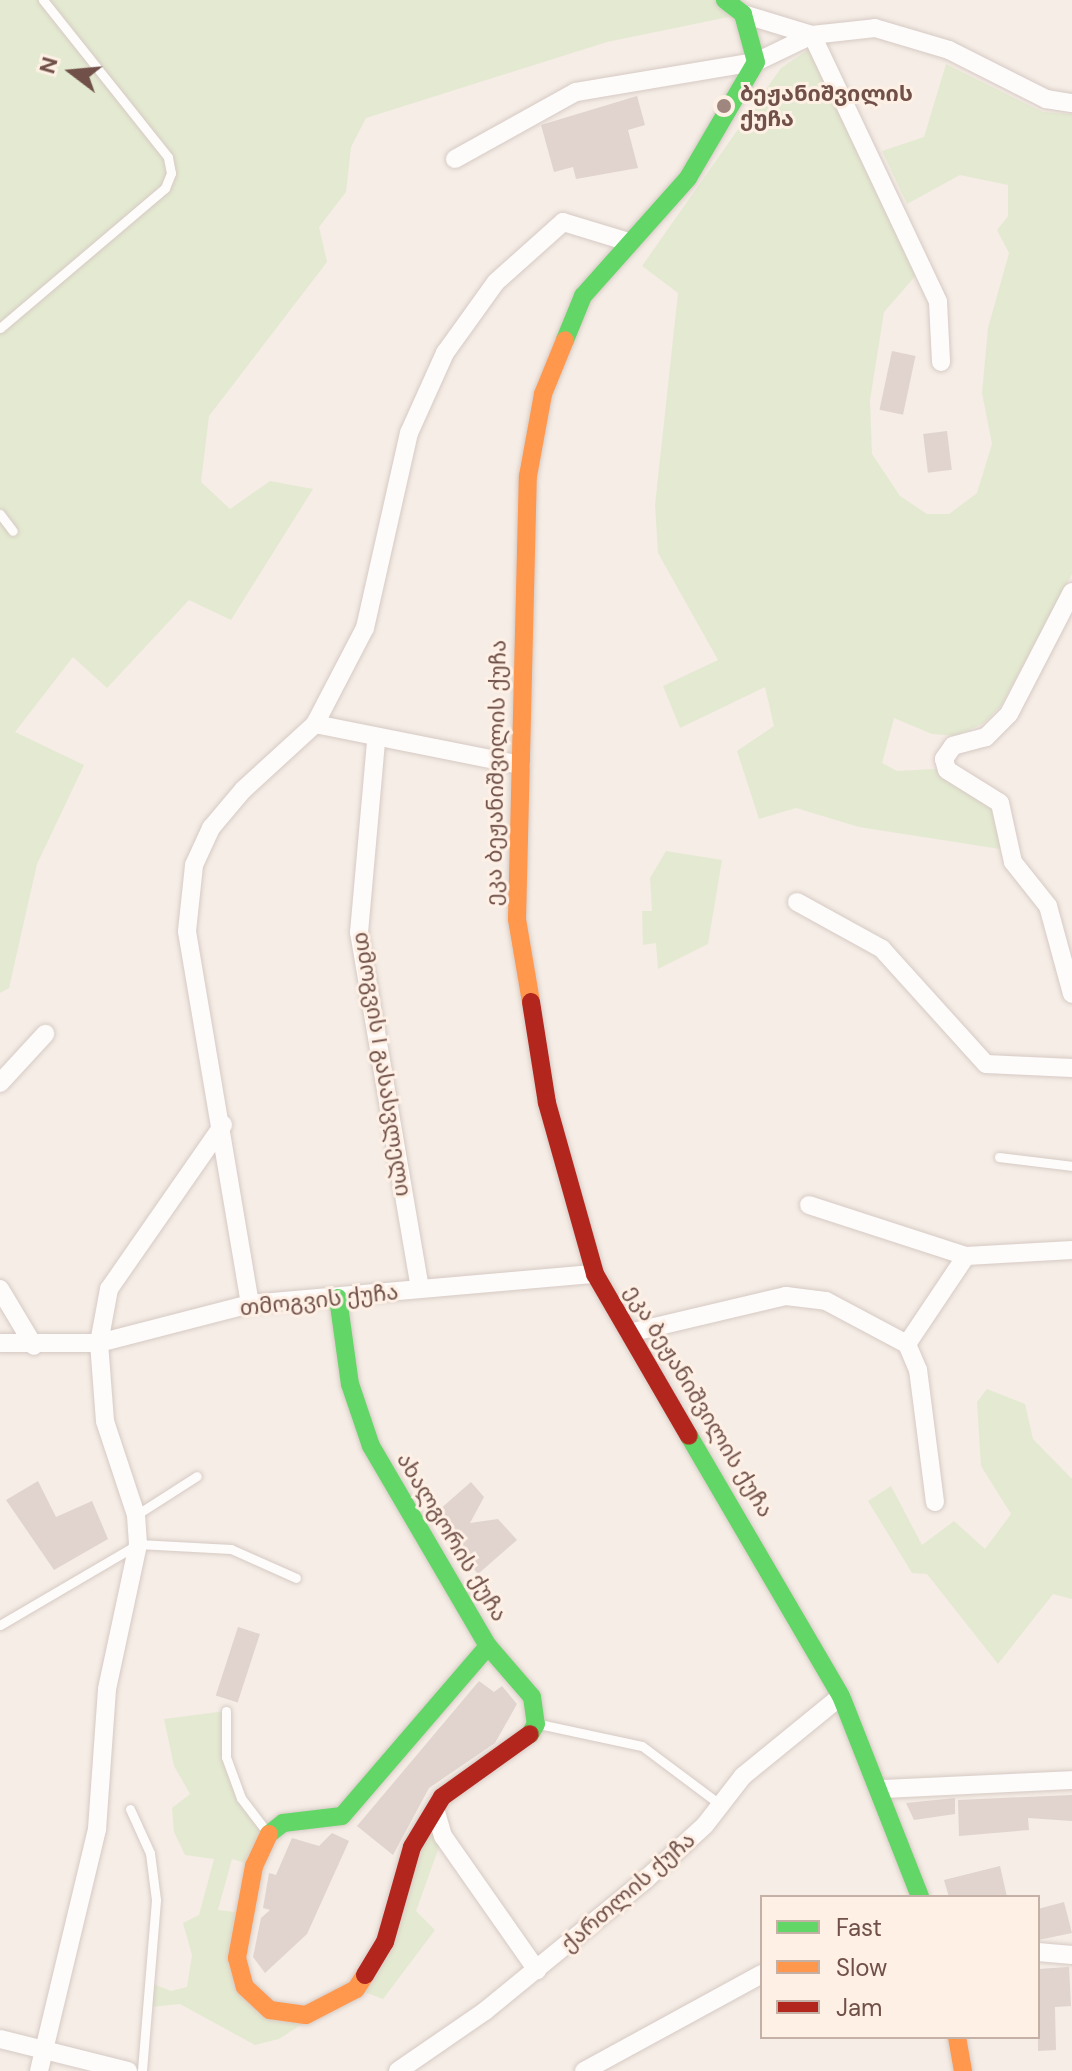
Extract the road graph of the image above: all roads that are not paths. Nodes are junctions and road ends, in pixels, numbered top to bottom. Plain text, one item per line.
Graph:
1 (43, 0) edge
2 (725, 0) edge
3 (743, 14) junction
4 (812, 35) junction
5 (756, 62) junction
6 (1072, 103) edge
7 (455, 159) dead end
8 (629, 242) junction
9 (0, 328) edge
10 (941, 362) dead end
11 (0, 514) edge
12 (13, 531) dead end
13 (1072, 592) edge
14 (315, 724) junction
15 (376, 742) junction
16 (521, 765) junction
17 (797, 902) dead end
18 (1072, 994) edge
19 (45, 1034) dead end
20 (1072, 1068) edge
21 (0, 1083) edge
22 (223, 1125) junction
23 (999, 1157) dead end
24 (1072, 1166) edge
25 (809, 1205) dead end
26 (1072, 1250) edge
27 (966, 1256) junction
28 (595, 1274) junction
29 (0, 1289) edge
30 (420, 1289) junction
31 (338, 1298) junction
32 (250, 1304) junction
33 (629, 1333) junction
34 (0, 1343) edge
35 (99, 1343) junction
36 (907, 1344) junction
37 (34, 1346) junction
38 (197, 1476) dead end
39 (935, 1502) dead end
40 (136, 1515) junction
41 (138, 1544) junction
42 (296, 1578) dead end
43 (0, 1625) edge
44 (488, 1646) junction
45 (841, 1696) junction
46 (226, 1711) dead end
47 (536, 1724) junction
48 (1072, 1780) edge
49 (882, 1789) junction
50 (721, 1805) junction
51 (130, 1809) dead end
52 (436, 1812) junction
53 (269, 1834) junction
54 (919, 1895) edge
55 (1040, 1952) edge
56 (1072, 1955) edge
57 (537, 1970) junction
58 (760, 1975) edge
59 (0, 2039) edge
60 (957, 2039) edge
61 (42, 2046) junction
62 (39, 2071) edge
63 (128, 2071) edge
64 (142, 2071) edge
65 (398, 2071) edge
66 (584, 2071) edge
67 (963, 2071) edge

1 - 9 lane
2 - 3 street
3 - 4 street
3 - 5 street
4 - 5 street
4 - 6 street
4 - 10 street
5 - 7 street
5 - 8 street, ეკა ბეჟანიშვილის ქუჩა
8 - 14 street
8 - 16 street, ეკა ბეჟანიშვილის ქუჩა
11 - 12 lane
13 - 18 street
14 - 15 street
14 - 22 street
15 - 16 street
15 - 30 street, თმოგვის I გასასვლელი
16 - 28 street, ეკა ბეჟანიშვილის ქუჩა
17 - 20 street
19 - 21 street
22 - 32 street
22 - 35 street
23 - 24 lane
25 - 27 street
26 - 27 street
27 - 36 street
28 - 30 street, თმოგვის ქუჩა
28 - 33 street, ეკა ბეჟანიშვილის ქუჩა
29 - 37 street
30 - 31 street, თმოგვის ქუჩა
31 - 32 street, თმოგვის ქუჩა
31 - 44 street, ახალგორის ქუჩა
32 - 35 street, თმოგვის ქუჩა
33 - 36 street
33 - 45 street, ეკა ბეჟანიშვილის ქუჩა
34 - 37 street, თმოგვის ქუჩა
35 - 37 street, თმოგვის ქუჩა
35 - 40 street
36 - 39 street
38 - 40 lane
40 - 41 street
41 - 42 lane
41 - 43 lane
41 - 61 street
44 - 47 street
44 - 53 street, ახალგორის ქუჩა
45 - 49 street, ეკა ბეჟანიშვილის ქუჩა
45 - 50 street, ქართლის ქუჩა
46 - 53 lane
47 - 50 lane
47 - 52 street
48 - 49 street
49 - 54 street, ეკა ბეჟანიშვილის ქუჩა
50 - 57 street, ქართლის ქუჩა
51 - 64 lane
52 - 53 street
52 - 57 street
55 - 56 street
57 - 65 street, ქართლის ქუჩა
58 - 66 street
59 - 61 street
60 - 67 street
61 - 62 street
61 - 63 street

